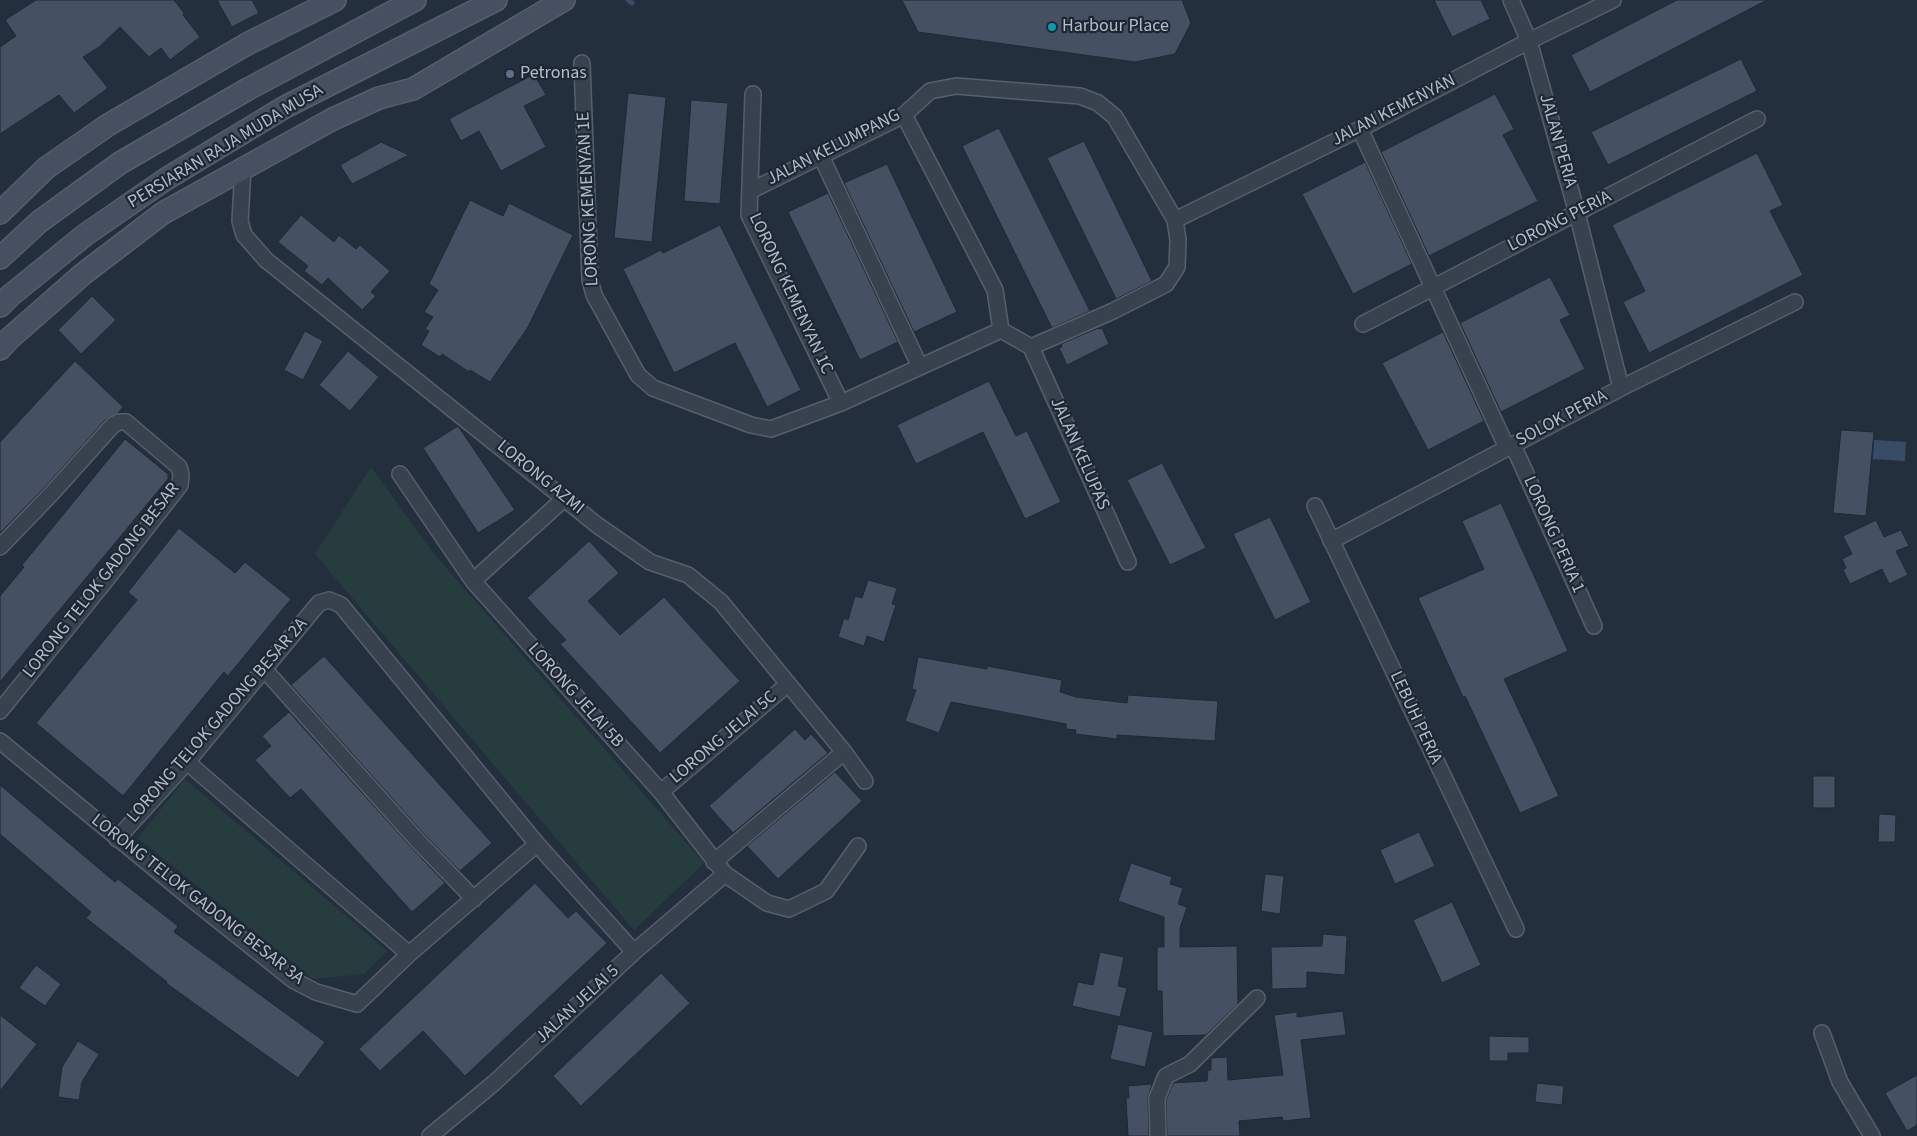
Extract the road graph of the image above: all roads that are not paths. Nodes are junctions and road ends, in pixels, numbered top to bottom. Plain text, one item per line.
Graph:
1 (334, 0) edge
2 (415, 0) edge
3 (496, 0) edge
4 (564, 0) edge
5 (1511, 0) edge
6 (1612, 0) edge
7 (1529, 41) junction
8 (582, 63) dead end
9 (753, 94) dead end
10 (904, 115) junction
11 (1757, 119) dead end
12 (1360, 129) junction
13 (821, 156) junction
14 (243, 168) junction
15 (750, 191) junction
16 (1577, 213) junction
17 (0, 214) edge
18 (1175, 220) junction
19 (0, 258) edge
20 (1433, 288) junction
21 (1795, 302) dead end
22 (0, 306) edge
23 (1363, 324) dead end
24 (1001, 330) junction
25 (1031, 347) junction
26 (0, 348) edge
27 (920, 367) junction
28 (1621, 388) junction
29 (841, 403) junction
30 (1510, 446) junction
31 (400, 474) dead end
32 (565, 498) junction
33 (1314, 506) dead end
34 (1331, 540) junction
35 (0, 547) edge
36 (1128, 562) dead end
37 (473, 581) junction
38 (1594, 626) dead end
39 (264, 669) junction
40 (788, 684) junction
41 (0, 711) edge
42 (0, 741) edge
43 (844, 752) junction
44 (187, 762) junction
45 (865, 781) dead end
46 (661, 792) junction
47 (117, 839) junction
48 (538, 844) junction
49 (858, 846) dead end
50 (720, 868) junction
51 (474, 899) junction
52 (1516, 929) dead end
53 (634, 952) junction
54 (409, 954) junction
55 (1257, 998) dead end
56 (1822, 1033) dead end
57 (430, 1136) edge
58 (1158, 1136) edge
59 (1872, 1136) edge

1 - 17 main road
2 - 19 main road, PERSIARAN RAJA MUDA MUSA
3 - 22 main road, PERSIARAN RAJA MUDA MUSA
4 - 14 main road
5 - 7 street, JALAN PERIA
6 - 7 street, JALAN KEMENYAN
7 - 12 street, JALAN KEMENYAN
7 - 16 street, JALAN PERIA
8 - 29 street, LORONG KEMENYAN 1E
9 - 15 street, LORONG KEMENYAN 1C
10 - 13 street, JALAN KELUMPANG
10 - 18 street, JALAN KELUMPANG
10 - 24 street
11 - 16 street, LORONG PERIA
12 - 18 street, JALAN KEMENYAN
12 - 20 street, LORONG PERIA 1
13 - 15 street, JALAN KELUMPANG
13 - 27 street
14 - 26 main road
14 - 32 street, LORONG AZMI
15 - 29 street, LORONG KEMENYAN 1C
16 - 20 street, LORONG PERIA
16 - 28 street, JALAN PERIA
18 - 25 street
20 - 23 street, LORONG PERIA
20 - 30 street, LORONG PERIA 1
21 - 28 street, SOLOK PERIA
24 - 25 street
24 - 27 street, LORONG KEMENYAN 1E
25 - 36 street, JALAN KELUPAS
27 - 29 street, LORONG KEMENYAN 1E
28 - 30 street, SOLOK PERIA
30 - 34 street, SOLOK PERIA
30 - 38 street, LORONG PERIA 1
31 - 37 street, LORONG JELAI 5B
32 - 37 street
32 - 40 street, LORONG AZMI
33 - 34 street, LEBUH PERIA
34 - 52 street, LEBUH PERIA
35 - 41 street, LORONG TELOK GADONG BESAR
37 - 46 street, LORONG JELAI 5B
39 - 44 street, LORONG TELOK GADONG BESAR 2A
39 - 48 street, LORONG TELOK GADONG BESAR 2A
39 - 51 street
40 - 43 street, LORONG AZMI
40 - 46 street, LORONG JELAI 5C
42 - 47 street, LORONG TELOK GADONG BESAR 3A
43 - 45 street, LORONG AZMI
43 - 50 street, JALAN JELAI 5
44 - 47 street, LORONG TELOK GADONG BESAR 2A
44 - 54 street
46 - 50 street, LORONG JELAI 5B
47 - 54 street, LORONG TELOK GADONG BESAR 3A
48 - 51 street, LORONG TELOK GADONG BESAR 3A
48 - 53 street
49 - 50 street, LORONG JELAI 5B
50 - 53 street, JALAN JELAI 5
51 - 54 street, LORONG TELOK GADONG BESAR 3A
53 - 57 street, JALAN JELAI 5
55 - 58 street
56 - 59 street

